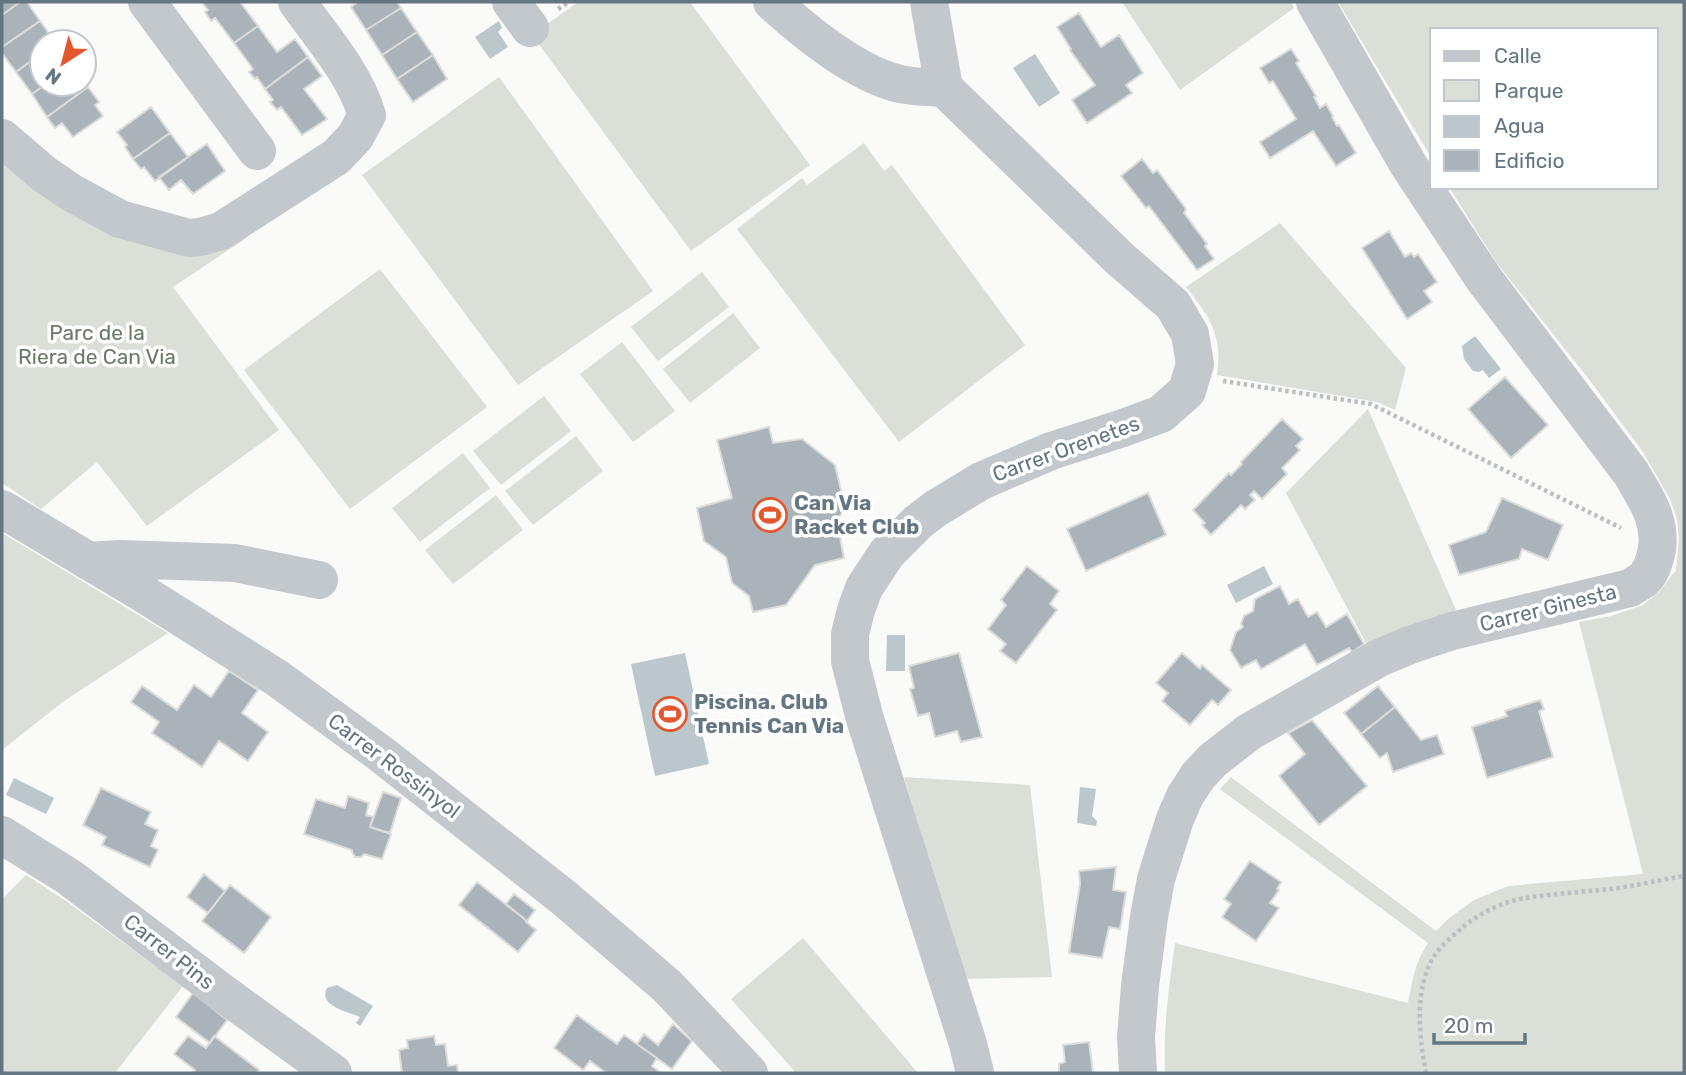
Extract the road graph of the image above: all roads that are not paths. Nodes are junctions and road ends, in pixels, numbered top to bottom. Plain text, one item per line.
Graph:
1 (147, 2) edge
2 (297, 2) edge
3 (772, 2) edge
4 (929, 2) edge
5 (1315, 2) edge
6 (944, 88) junction
7 (2, 138) edge
8 (257, 151) dead end
9 (2, 509) edge
10 (89, 561) junction
11 (319, 580) dead end
12 (2, 835) edge
13 (333, 1073) edge
14 (749, 1073) edge
15 (975, 1073) edge
16 (1138, 1073) edge

1 - 8 street
2 - 7 street
3 - 6 street
4 - 6 street
5 - 16 street, Carrer Ginesta
6 - 15 street, Carrer Orenetes
9 - 10 street, Carrer Rossinyol
10 - 11 street
10 - 14 street, Carrer Rossinyol
12 - 13 street, Carrer Pins

